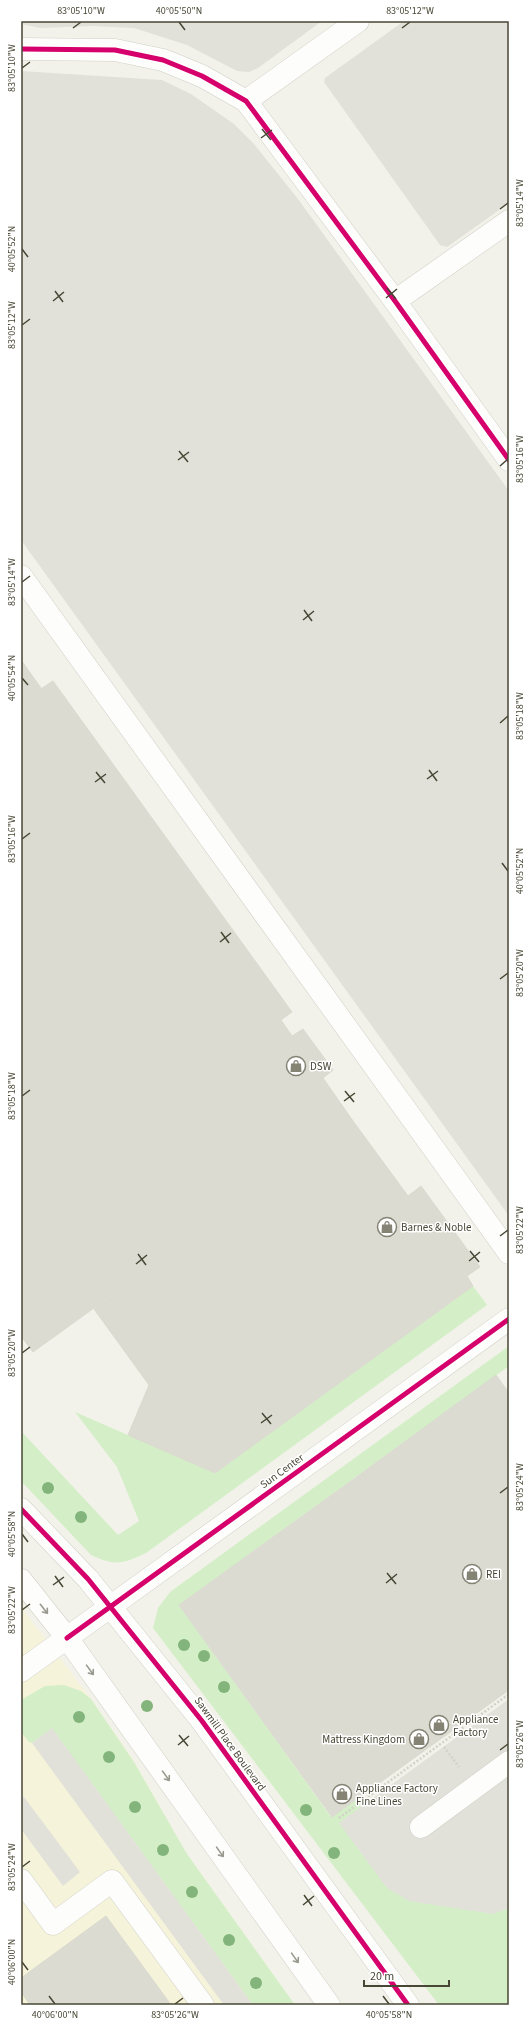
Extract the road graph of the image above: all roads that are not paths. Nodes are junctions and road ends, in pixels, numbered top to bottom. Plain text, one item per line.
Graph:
1 (358, 21) edge
2 (21, 49) edge
3 (246, 101) junction
4 (509, 221) edge
5 (395, 301) junction
6 (509, 460) edge
7 (21, 576) edge
8 (509, 1253) edge
9 (509, 1319) edge
10 (21, 1509) edge
11 (21, 1580) edge
12 (111, 1606) junction
13 (67, 1638) junction
14 (21, 1671) edge
15 (509, 1762) edge
16 (421, 1827) dead end
17 (21, 1880) edge
18 (203, 2005) edge
19 (329, 2005) edge
20 (408, 2005) edge

1 - 3 street
2 - 3 street
3 - 5 street
4 - 5 street
5 - 6 street
7 - 8 street
9 - 12 street, Sun Center
10 - 12 street, Sawmill Place Boulevard
11 -> 13 street
12 - 13 street, Sun Center
12 - 20 street, Sawmill Place Boulevard
13 - 14 street, Sun Center
13 -> 19 street
15 - 16 street
17 - 18 street

